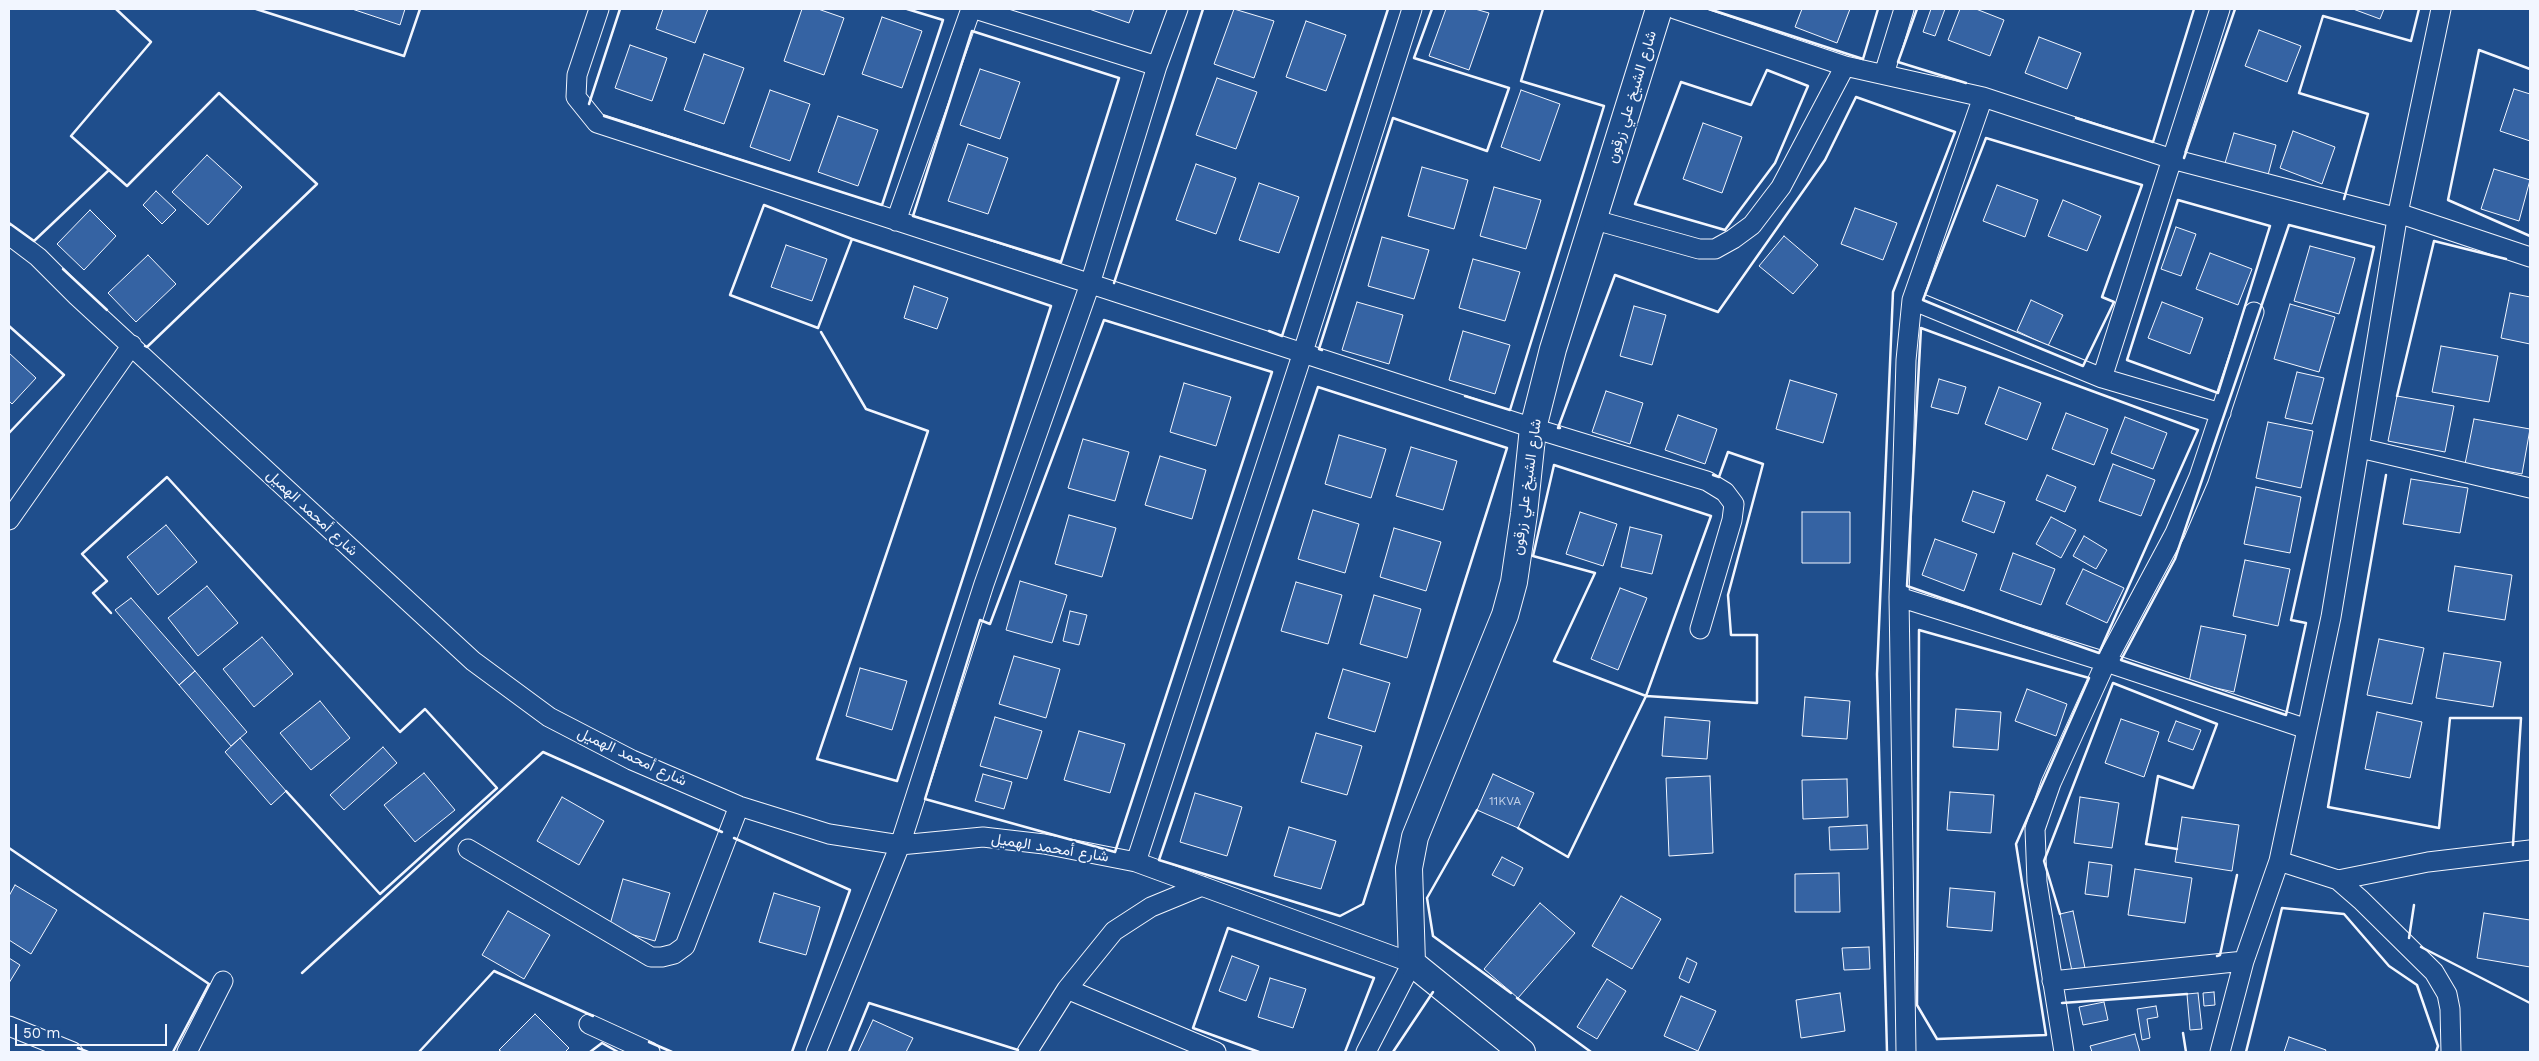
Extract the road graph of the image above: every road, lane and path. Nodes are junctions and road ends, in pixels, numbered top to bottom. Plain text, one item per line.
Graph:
1 (599, 9) edge
2 (971, 9) edge
3 (975, 9) edge
4 (1178, 9) edge
5 (1412, 9) edge
6 (1659, 9) edge
7 (1675, 9) edge
8 (1904, 9) edge
9 (2220, 9) edge
10 (2441, 9) edge
11 (1158, 66) junction
12 (1845, 66) junction
13 (1884, 74) junction
14 (1982, 97) junction
15 (2172, 159) junction
16 (2398, 215) junction
17 (1595, 220) junction
18 (896, 221) junction
19 (9, 235) edge
20 (2530, 258) edge
21 (1090, 284) junction
22 (1912, 300) junction
23 (2254, 312) dead end
24 (132, 345) junction
25 (1304, 352) junction
26 (2102, 378) junction
27 (2220, 413) junction
28 (1533, 428) junction
29 (2360, 448) junction
30 (2530, 488) edge
31 (9, 520) edge
32 (1899, 597) junction
33 (1700, 629) dead end
34 (2106, 662) junction
35 (2307, 728) junction
36 (739, 806) junction
37 (900, 845) junction
38 (468, 849) dead end
39 (2530, 850) edge
40 (2279, 861) junction
41 (1136, 862) junction
42 (2338, 880) junction
43 (1202, 886) junction
44 (2244, 961) junction
45 (1412, 963) junction
46 (2052, 980) junction
47 (223, 981) dead end
48 (1067, 989) junction
49 (589, 1024) dead end
50 (9, 1026) edge
51 (73, 1052) edge
52 (187, 1052) edge
53 (650, 1052) edge
54 (816, 1052) edge
55 (1027, 1052) edge
56 (1216, 1052) edge
57 (1366, 1052) edge
58 (1522, 1052) edge
59 (1906, 1052) edge
60 (2064, 1052) edge
61 (2220, 1052) edge
62 (2451, 1052) edge

1 - 18 street
2 - 18 street
3 - 11 street
4 - 11 street
5 - 25 street
6 - 17 main road, شارع الشيخ علي زرقون
7 - 12 street
8 - 13 street
9 - 15 street
10 - 16 street
11 - 21 street
12 - 13 street
12 - 17 street
13 - 14 street
14 - 15 street
14 - 22 street
15 - 16 street
15 - 26 street
16 - 20 street
16 - 29 street
17 - 28 main road, شارع الشيخ علي زرقون
18 - 21 street
19 - 24 street, شارع أمحمد الهميل
21 - 25 street
21 - 37 street
22 - 26 street
22 - 32 street
23 - 27 street
24 - 31 street
24 - 36 street, شارع أمحمد الهميل
25 - 28 street
25 - 41 street
26 - 27 street
27 - 34 street
28 - 33 street
28 - 45 main road, شارع الشيخ علي زرقون
29 - 30 street
29 - 35 street
32 - 34 street
32 - 59 street
34 - 35 street
34 - 46 street
35 - 40 street
36 - 37 street, شارع أمحمد الهميل
36 - 38 street
37 - 41 street, شارع أمحمد الهميل
37 - 54 street
39 - 42 street
40 - 42 street
40 - 44 street
41 - 43 street, شارع أمحمد الهميل
42 - 62 street
43 - 45 street, شارع أمحمد الهميل
43 - 48 street
44 - 46 street
44 - 61 street
45 - 57 street
45 - 58 main road
46 - 60 street
47 - 52 street
48 - 55 street
48 - 56 street
49 - 53 street
50 - 51 street

